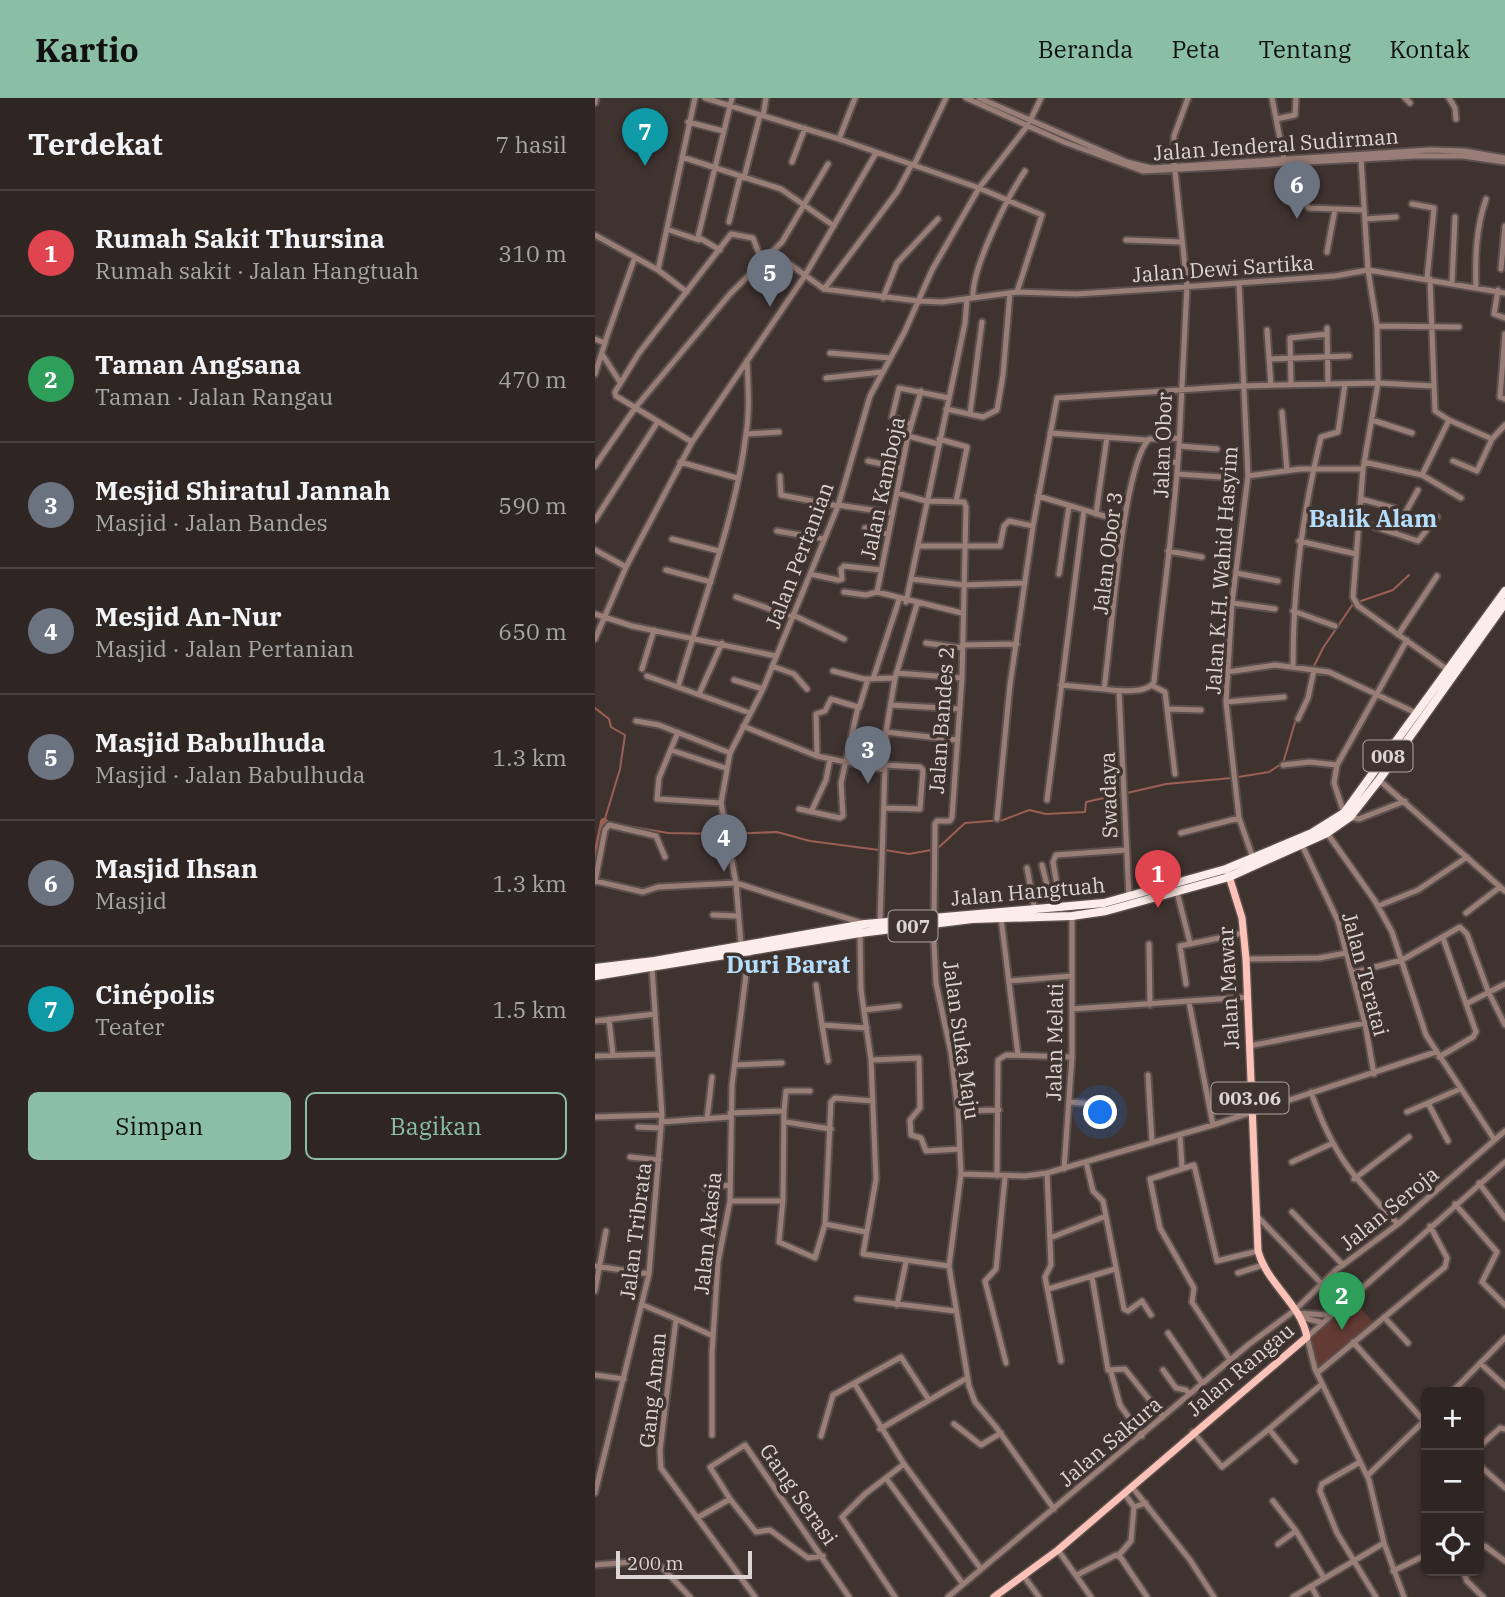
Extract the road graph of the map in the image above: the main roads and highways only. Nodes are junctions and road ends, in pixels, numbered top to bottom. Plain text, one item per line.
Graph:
1 (1505, 591) edge
2 (1505, 603) edge
3 (1475, 638) junction
4 (1347, 815) junction
5 (1228, 873) junction
6 (1105, 907) junction
7 (933, 920) junction
8 (911, 923) junction
9 (595, 968) edge
10 (595, 975) edge
11 (1303, 1343) joint
12 (994, 1597) edge

1 - 3 highway, Jalan Hangtuah / 008
2 - 3 highway, Jalan Hangtuah / 008
3 - 4 highway, Jalan Hangtuah / 008
3 - 4 highway, Jalan Hangtuah / 008
4 - 5 highway, Jalan Hangtuah / 008
4 - 5 highway, Jalan Hangtuah / 008
5 - 6 highway, Jalan Hangtuah / 007
5 - 6 highway, Jalan Hangtuah / 007
5 - 11 main road, Jalan Mawar / 003.06
6 - 7 highway, Jalan Hangtuah / 007
6 - 7 highway, Jalan Hangtuah / 007
7 - 8 highway, Jalan Hangtuah / 007
8 - 9 highway, Jalan Hangtuah / 007
8 - 10 highway, Jalan Hangtuah / 007
11 - 12 main road, Jalan Rangau

